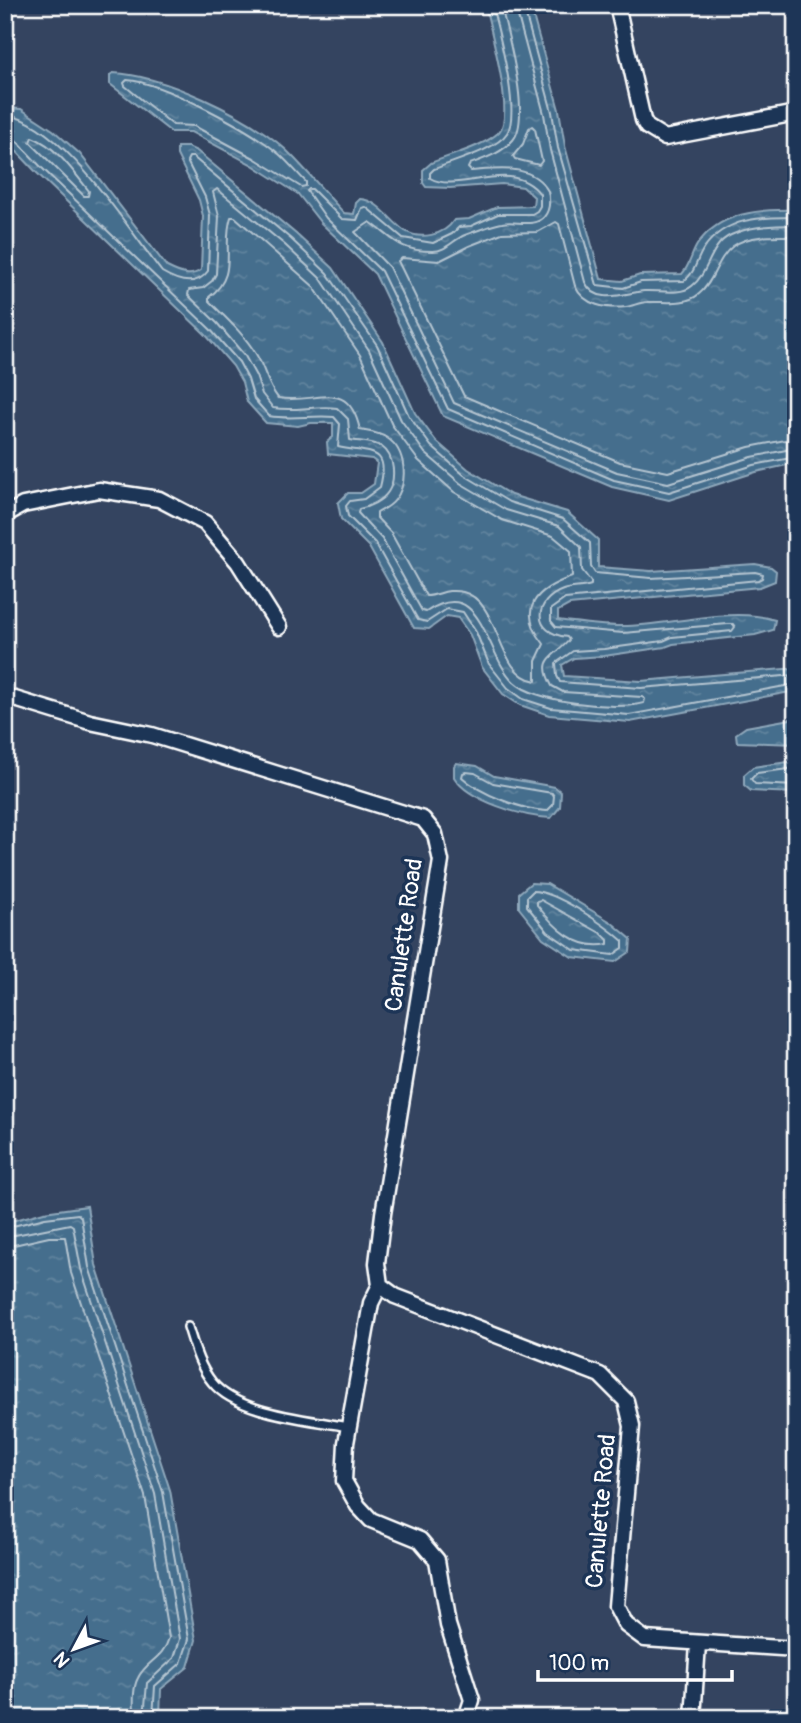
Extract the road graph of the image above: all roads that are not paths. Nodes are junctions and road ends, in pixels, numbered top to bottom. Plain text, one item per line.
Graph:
1 (617, 5) edge
2 (796, 113) edge
3 (5, 515) edge
4 (279, 627) dead end
5 (5, 696) edge
6 (380, 1285) junction
7 (188, 1327) dead end
8 (349, 1427) junction
9 (698, 1644) junction
10 (796, 1649) edge
11 (466, 1718) edge
12 (693, 1718) edge

1 - 2 street
3 - 4 street
5 - 6 street, Canulette Road
6 - 8 street, Canulette Road
6 - 9 street, Canulette Road
7 - 8 lane
8 - 11 street, Canulette Road
9 - 10 street
9 - 12 street

